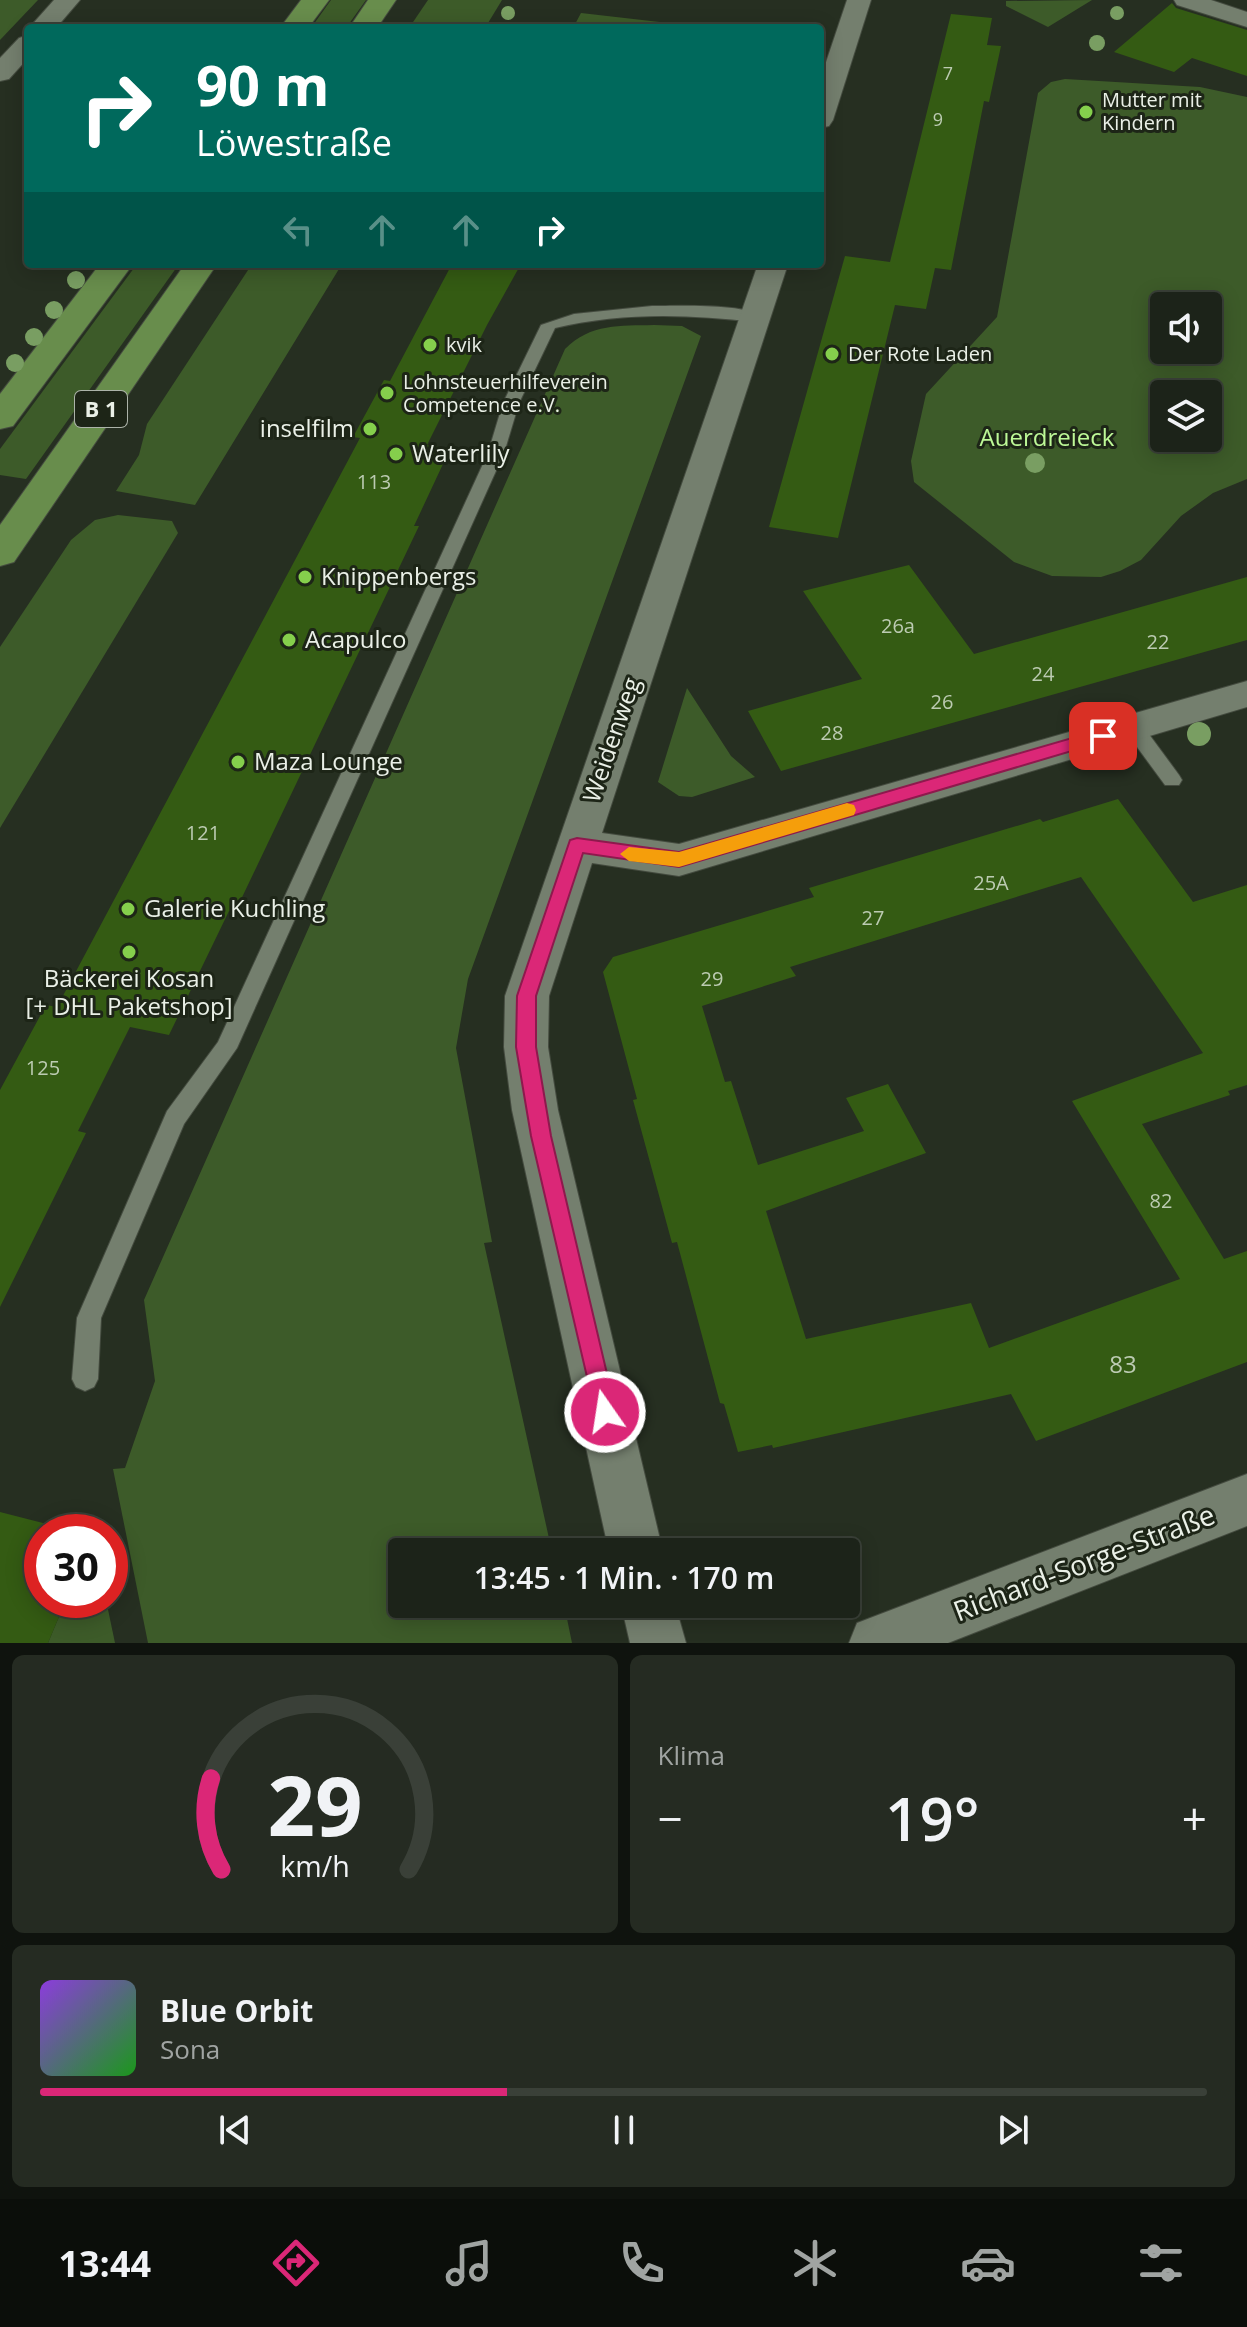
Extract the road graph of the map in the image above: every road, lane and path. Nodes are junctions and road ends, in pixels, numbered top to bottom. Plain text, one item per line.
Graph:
1 (68, 0) edge
2 (315, 0) edge
3 (382, 0) edge
4 (859, 0) edge
5 (1186, 0) edge
6 (1247, 20) edge
7 (46, 24) edge
8 (297, 24) edge
9 (366, 24) edge
10 (24, 47) edge
11 (0, 73) edge
12 (824, 108) edge
13 (114, 268) edge
14 (198, 268) edge
15 (772, 268) edge
16 (755, 317) junction
17 (0, 418) edge
18 (0, 553) edge
19 (1247, 694) edge
20 (1133, 727) junction
21 (1172, 780) dead end
22 (577, 845) junction
23 (85, 1379) dead end
24 (1247, 1500) edge
25 (633, 1538) edge
26 (652, 1618) edge
27 (658, 1643) edge
28 (877, 1643) edge

1 - 7 street
2 - 8 main road
3 - 9 main road
4 - 12 street
5 - 6 street
10 - 11 street
13 - 17 main road
14 - 18 main road, B 1
15 - 16 street, Weidenweg
16 - 22 street, Weidenweg
16 - 23 lane
19 - 20 street
20 - 21 lane
20 - 22 street
22 - 25 street, Weidenweg
24 - 28 street, Richard-Sorge-Straße
26 - 27 street

